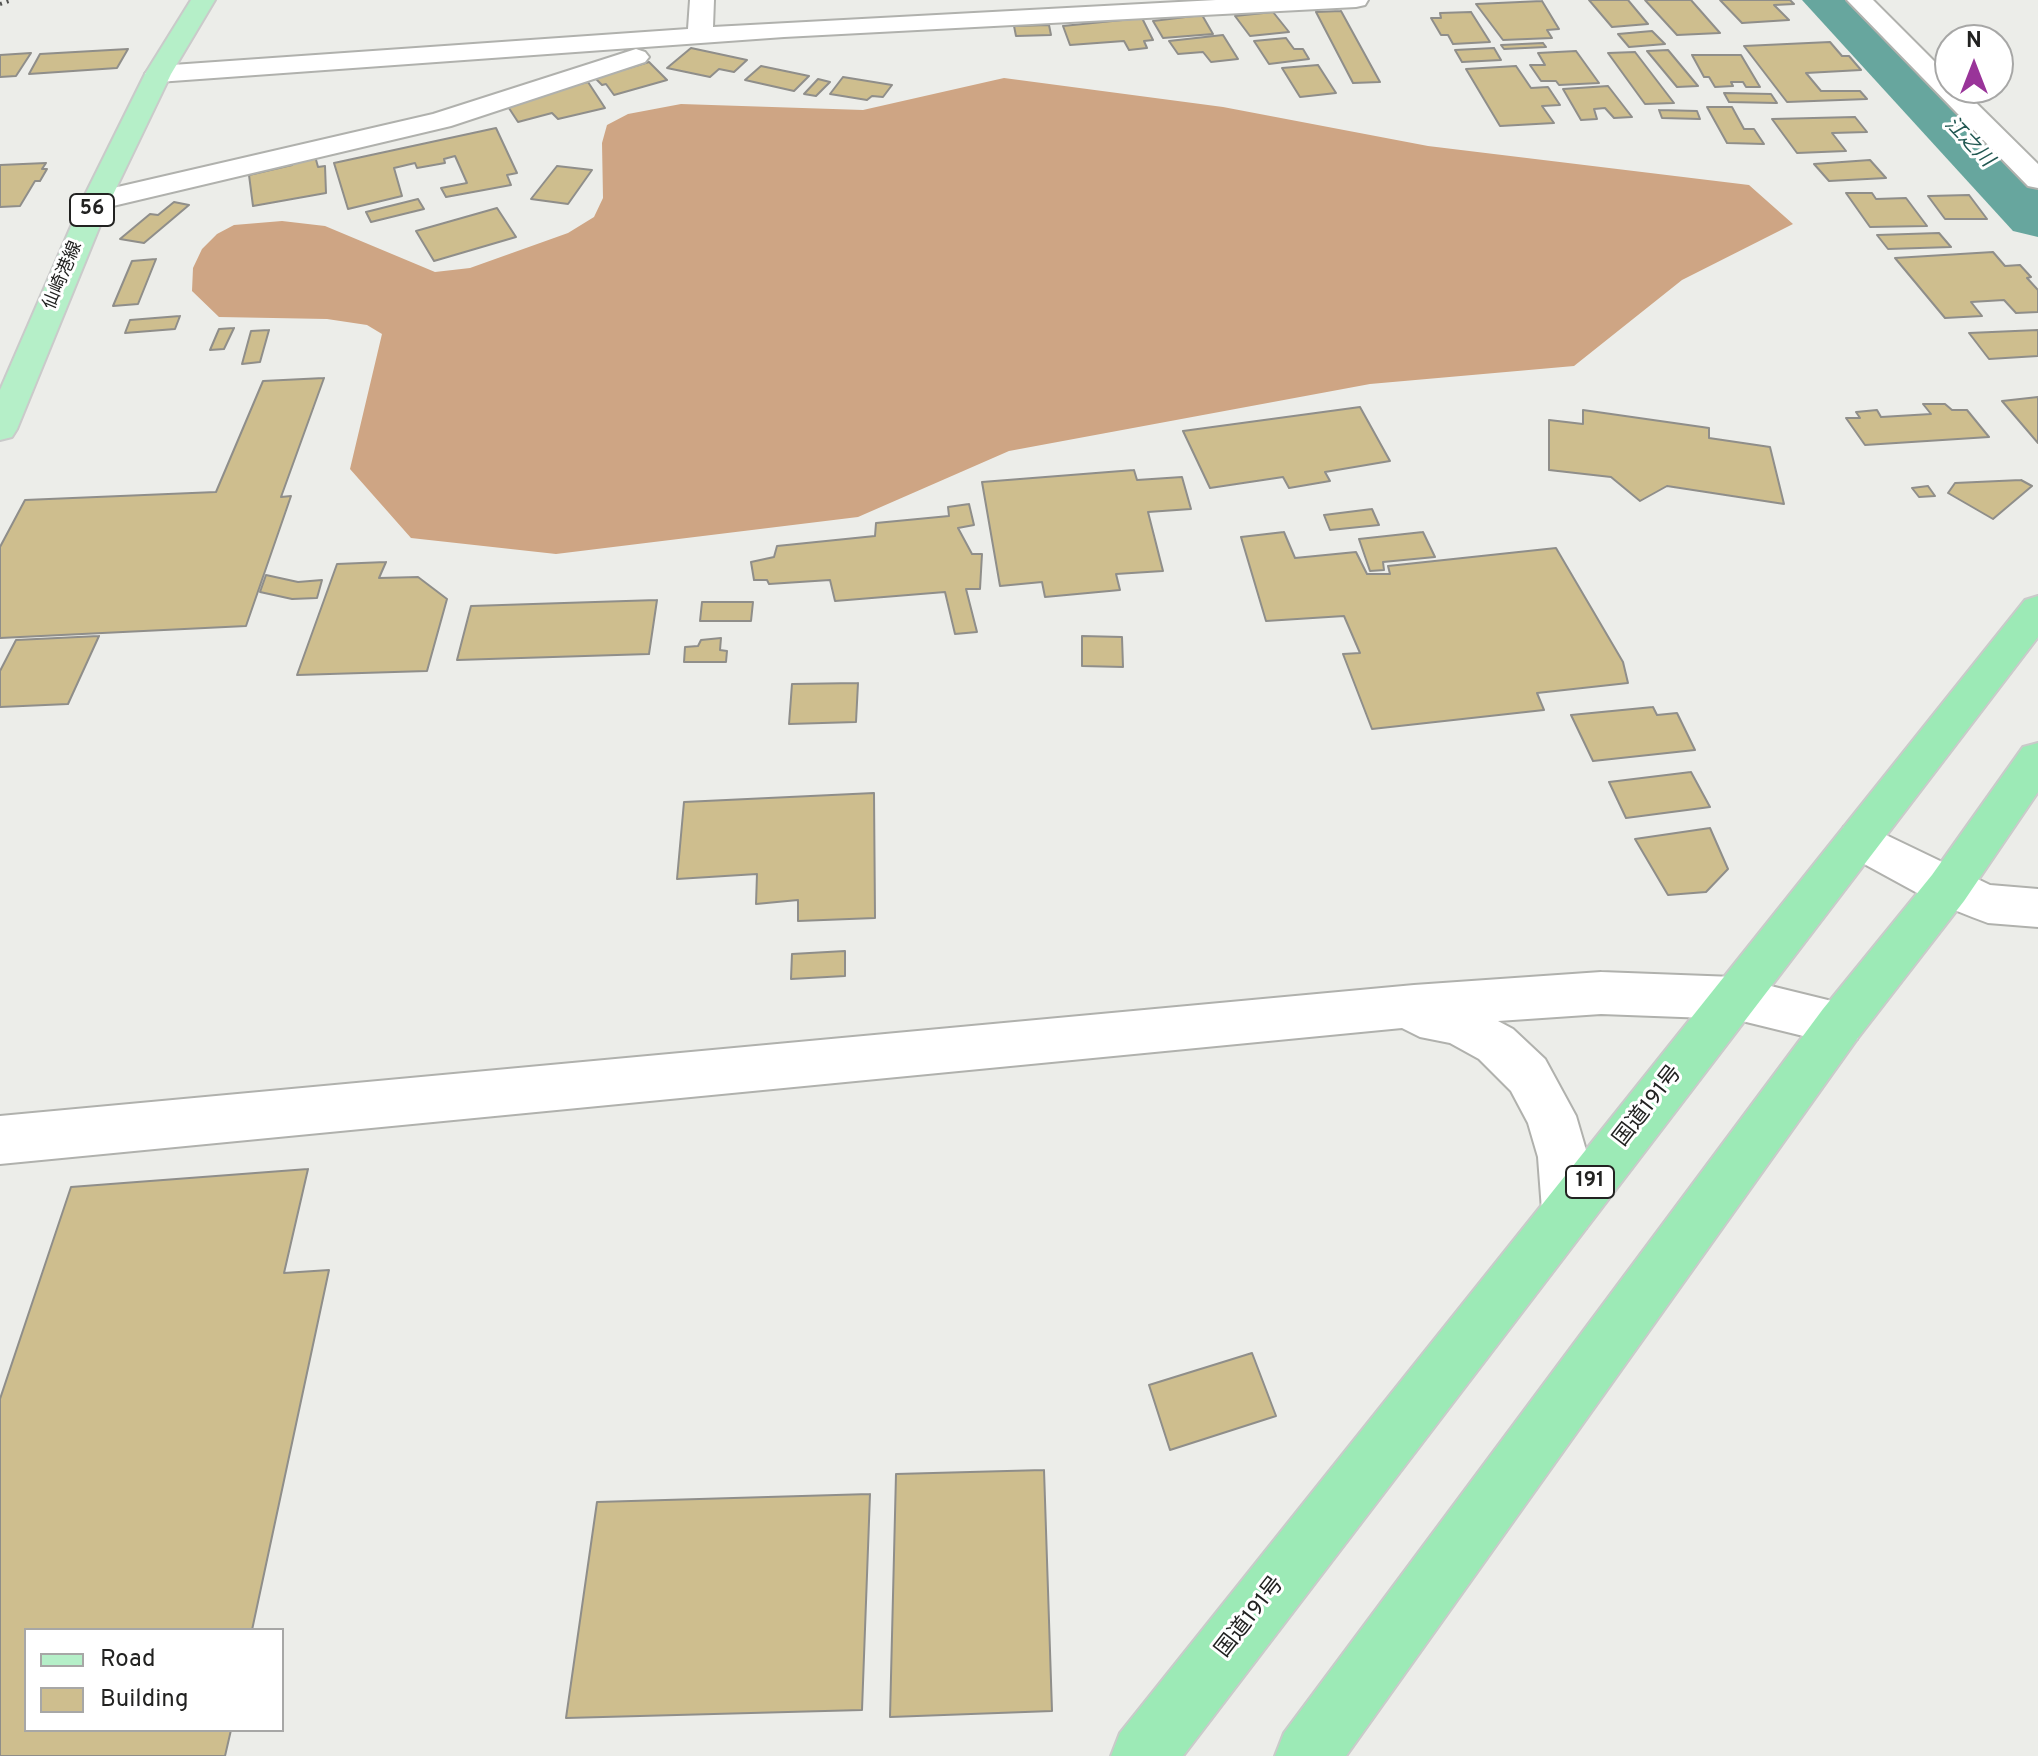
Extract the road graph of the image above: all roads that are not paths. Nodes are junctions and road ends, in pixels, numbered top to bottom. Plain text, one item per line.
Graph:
1 (203, 0) edge
2 (702, 0) edge
3 (1356, 0) edge
4 (1859, 0) edge
5 (1268, 2) edge
6 (700, 36) junction
7 (158, 74) junction
8 (2038, 180) edge
9 (96, 201) junction
10 (0, 429) edge
11 (2038, 610) edge
12 (2038, 759) edge
13 (1859, 840) junction
14 (1948, 888) junction
15 (2038, 908) edge
16 (1734, 998) junction
17 (1373, 1009) junction
18 (1840, 1024) junction
19 (0, 1140) edge
20 (1568, 1210) junction
21 (1143, 1756) edge
22 (1307, 1756) edge

1 - 7 main road, 仙崎港線 / 56
2 - 6 street
3 - 5 street
4 - 8 street
5 - 6 street
6 - 7 street
6 - 9 street
7 - 9 main road, 仙崎港線 / 56
9 - 10 main road, 仙崎港線 / 56
11 - 13 highway, 国道191号 / 191
12 - 14 highway
13 - 14 street
13 - 16 highway, 国道191号 / 191
14 - 15 street
14 - 18 highway
16 - 17 street
16 - 18 street
16 - 20 highway, 国道191号 / 191
17 - 19 street
17 - 20 street
18 - 22 highway
20 - 21 highway, 国道191号 / 191

